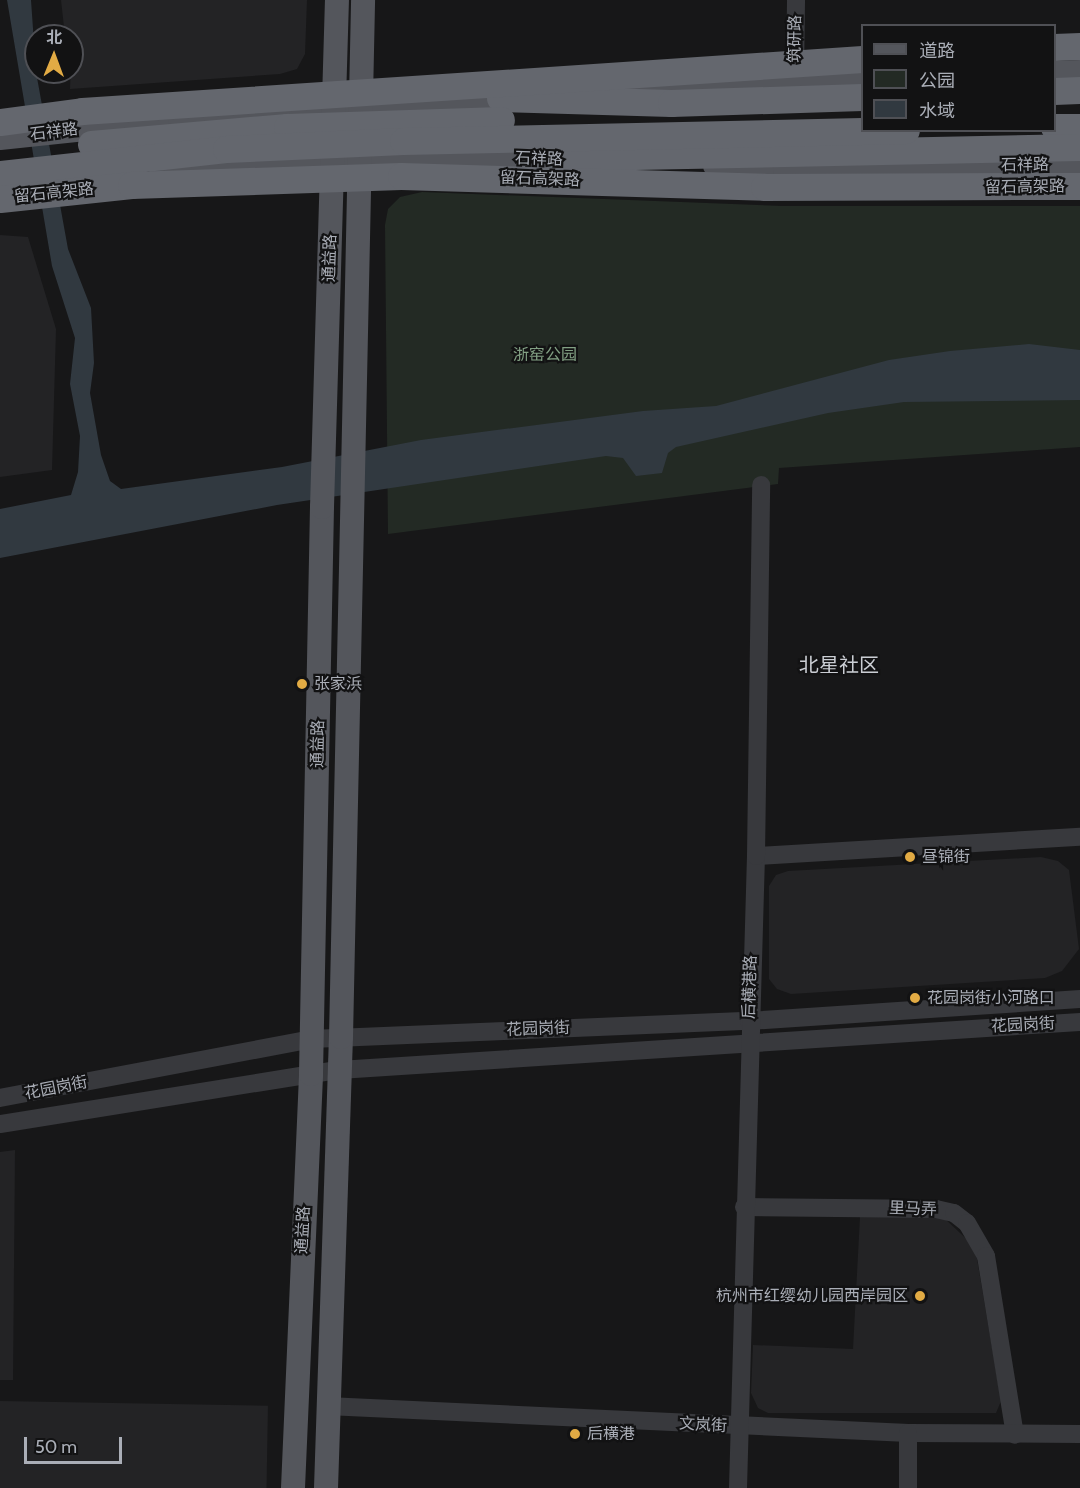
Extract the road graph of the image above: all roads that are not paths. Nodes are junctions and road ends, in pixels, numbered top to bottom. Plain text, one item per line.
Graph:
1 (337, 0) edge
2 (363, 0) edge
3 (796, 0) edge
4 (1080, 46) edge
5 (1056, 47) edge
6 (861, 59) edge
7 (1080, 72) edge
8 (1056, 73) edge
9 (861, 77) edge
10 (795, 79) junction
11 (1080, 90) edge
12 (1056, 91) edge
13 (861, 97) edge
14 (500, 98) junction
15 (360, 106) junction
16 (335, 108) junction
17 (1056, 108) edge
18 (1080, 108) edge
19 (861, 113) edge
20 (1056, 127) edge
21 (1080, 127) edge
22 (861, 131) edge
23 (7, 132) edge
24 (1080, 147) edge
25 (0, 156) edge
26 (346, 157) junction
27 (533, 158) junction
28 (1080, 164) edge
29 (0, 174) edge
30 (0, 186) edge
31 (1080, 186) edge
32 (0, 199) edge
33 (761, 485) dead end
34 (1080, 837) edge
35 (756, 856) junction
36 (1080, 999) edge
37 (749, 1021) junction
38 (1080, 1022) edge
39 (341, 1037) junction
40 (311, 1039) junction
41 (748, 1041) junction
42 (339, 1070) junction
43 (311, 1074) junction
44 (0, 1098) edge
45 (0, 1124) edge
46 (744, 1206) junction
47 (327, 1406) junction
48 (739, 1427) junction
49 (908, 1433) junction
50 (1080, 1434) edge
51 (1016, 1435) junction
52 (293, 1488) edge
53 (326, 1488) edge
54 (738, 1488) edge
55 (908, 1488) edge

1 - 16 main road, 通益路
2 - 15 main road, 通益路
3 - 10 street, 筑研路
4 - 5 highway
6 - 23 highway, bridge
7 - 8 main road
9 - 10 main road, 石祥路
10 - 14 main road, 石祥路
11 - 12 highway
13 - 14 highway
14 - 15 main road, 石祥路
15 - 16 main road, 石祥路
15 - 26 main road, 通益路
16 - 23 main road, 石祥路
16 - 26 main road, 通益路
17 - 18 highway
19 - 25 highway, bridge
20 - 21 highway
22 - 29 highway, 留石高架路, bridge
24 - 27 highway
26 - 27 main road, 石祥路
26 - 30 main road, 石祥路
26 - 39 main road, 通益路
26 - 40 main road, 通益路
27 - 28 main road, 石祥路
31 - 32 highway, 留石高架路, bridge
33 - 35 street, 后横港路
34 - 35 street
35 - 37 street, 后横港路
36 - 37 street, 花园岗街
37 - 39 street, 花园岗街
37 - 41 street, 后横港路
38 - 41 street, 花园岗街
39 - 40 street, 花园岗街
39 - 42 main road, 通益路
40 - 43 main road, 通益路
40 - 44 street, 花园岗街
41 - 42 street, 花园岗街
41 - 46 street, 后横港路
42 - 43 street, 花园岗街
42 - 47 main road, 通益路
43 - 45 street, 花园岗街
43 - 52 main road, 通益路
46 - 48 street, 后横港路
46 - 51 street, 里马弄
47 - 48 street, 文岚街
47 - 53 main road, 通益路
48 - 49 street, 文岚街
48 - 54 street, 后横港路
49 - 51 street, 文岚街
49 - 55 street
50 - 51 street, 文岚街

